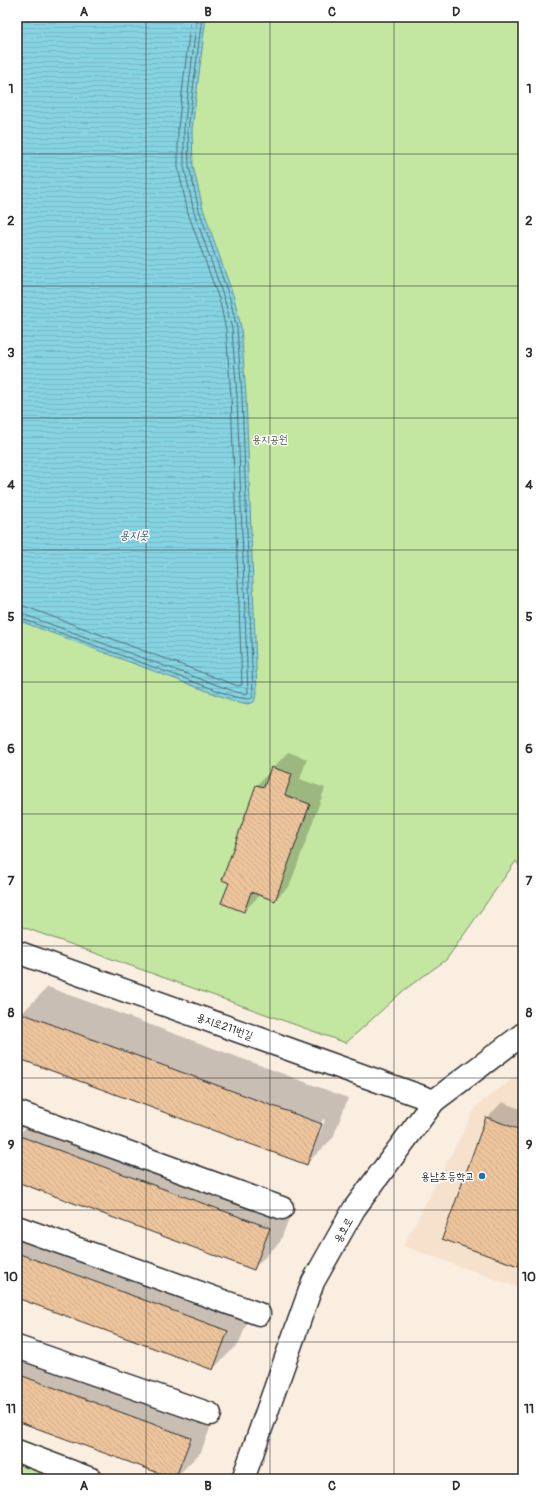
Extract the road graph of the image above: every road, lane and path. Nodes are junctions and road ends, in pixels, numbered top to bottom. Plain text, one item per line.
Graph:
1 (17, 952) edge
2 (523, 1034) edge
3 (434, 1101) junction
4 (17, 1112) edge
5 (282, 1208) dead end
6 (17, 1227) edge
7 (259, 1314) dead end
8 (17, 1347) edge
9 (210, 1414) dead end
10 (17, 1451) edge
11 (91, 1479) edge
12 (244, 1479) edge

1 - 3 street, 용지로211번길
2 - 3 street, 용호로
3 - 12 street, 용호로
4 - 5 street
6 - 7 street
8 - 9 street
10 - 11 street

